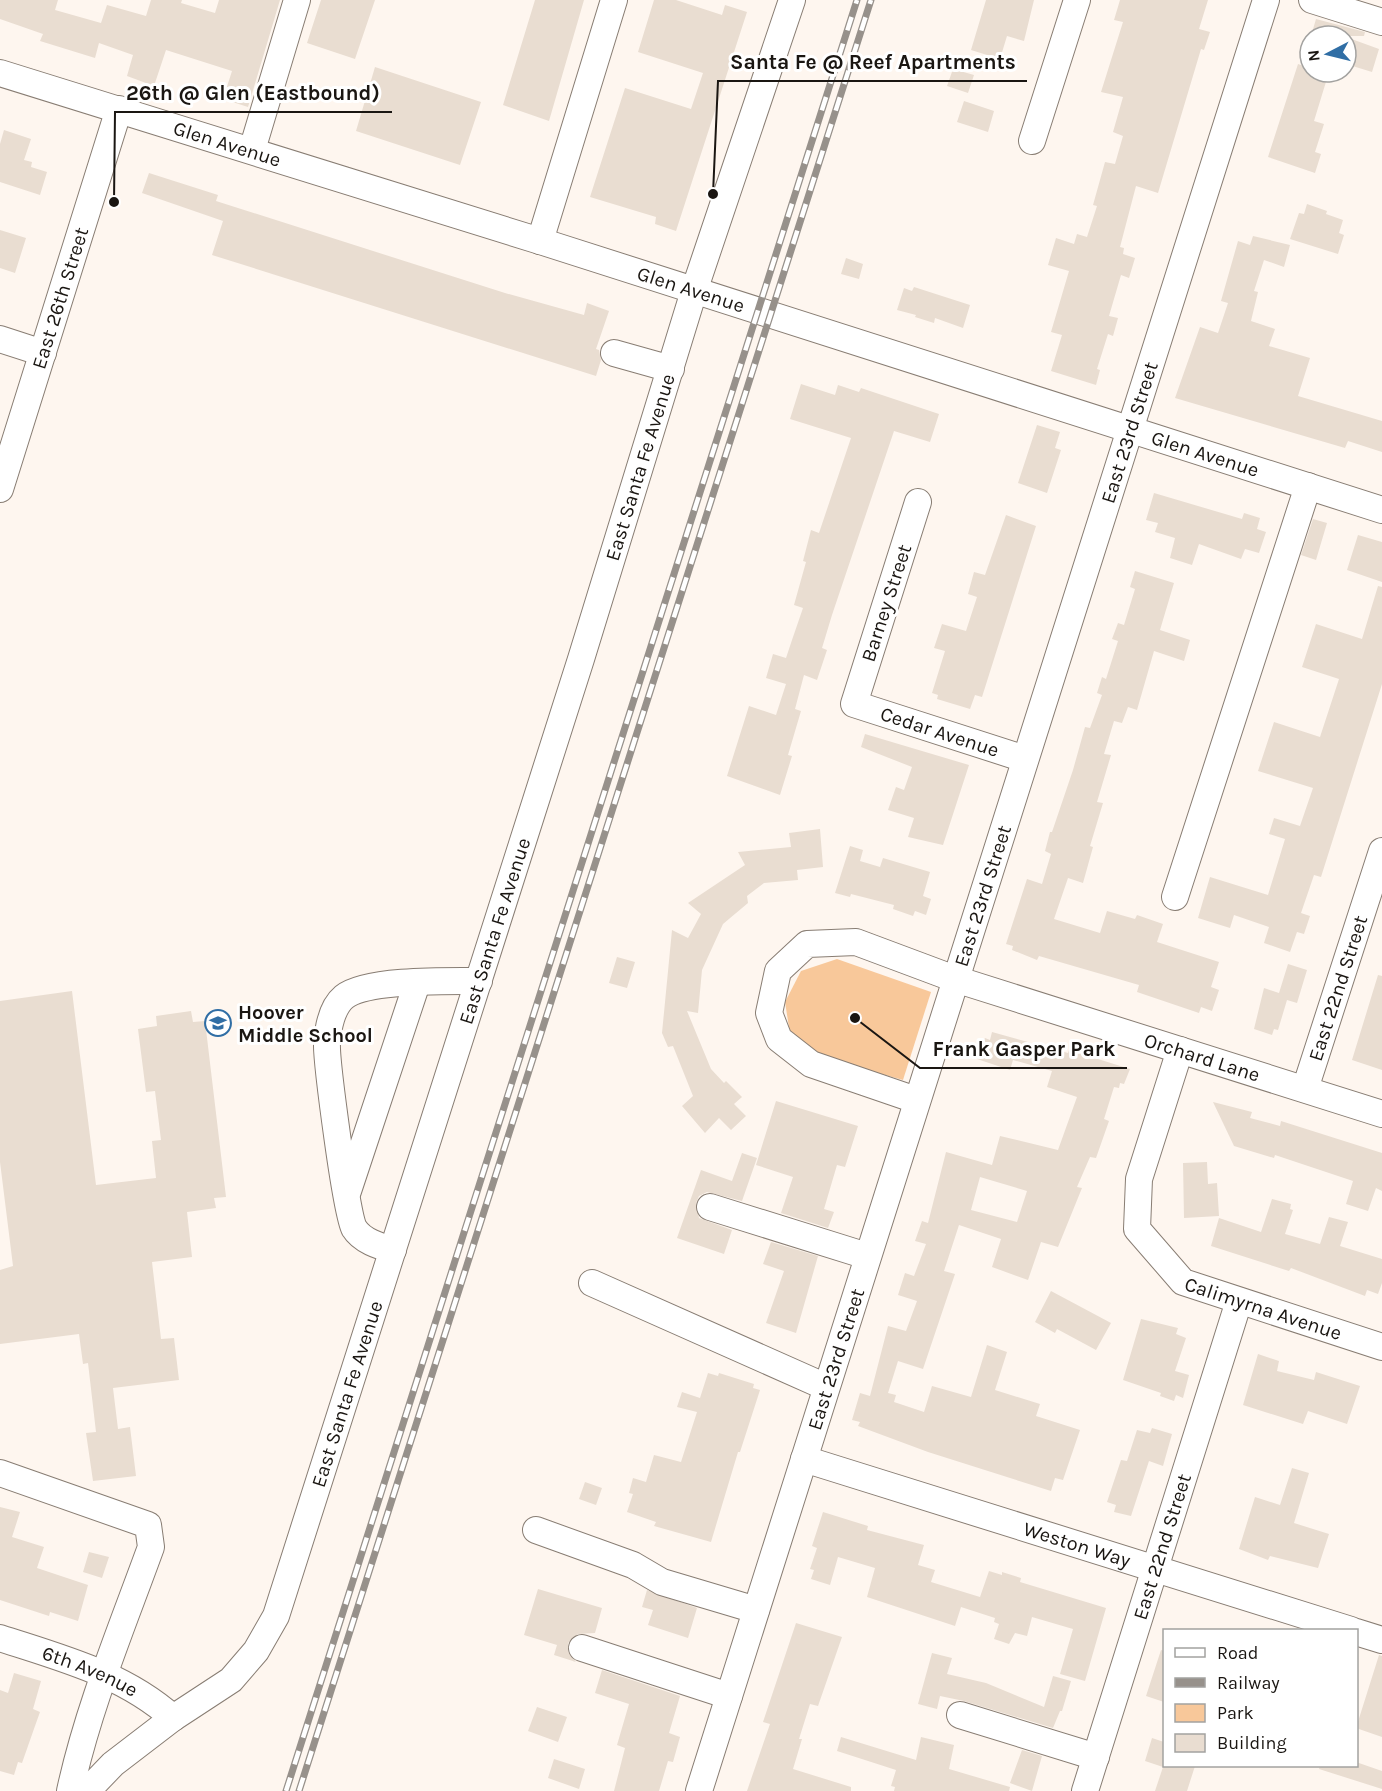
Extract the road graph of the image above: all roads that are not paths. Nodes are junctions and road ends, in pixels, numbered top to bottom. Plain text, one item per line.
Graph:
1 (297, 0) edge
2 (614, 0) edge
3 (792, 0) edge
4 (1077, 0) edge
5 (1266, 0) edge
6 (1312, 0) edge
7 (1382, 22) edge
8 (0, 73) edge
9 (118, 110) junction
10 (1032, 141) dead end
11 (252, 150) junction
12 (540, 241) junction
13 (694, 291) junction
14 (0, 339) edge
15 (43, 353) junction
16 (614, 353) dead end
17 (671, 369) junction
18 (1130, 430) junction
19 (1308, 486) junction
20 (0, 489) edge
21 (918, 502) dead end
22 (1382, 510) edge
23 (854, 704) joint
24 (1025, 759) junction
25 (1382, 851) edge
26 (1175, 897) dead end
27 (955, 980) junction
28 (479, 981) junction
29 (417, 983) junction
30 (1180, 1050) junction
31 (1305, 1089) junction
32 (916, 1100) junction
33 (1382, 1114) edge
34 (346, 1198) junction
35 (710, 1207) dead end
36 (393, 1250) junction
37 (867, 1256) junction
38 (592, 1283) dead end
39 (1239, 1301) junction
40 (1382, 1347) edge
41 (826, 1387) junction
42 (804, 1458) junction
43 (0, 1473) edge
44 (536, 1530) dead end
45 (1156, 1570) junction
46 (756, 1610) junction
47 (1348, 1629) edge
48 (1358, 1633) edge
49 (0, 1638) edge
50 (1382, 1640) edge
51 (582, 1648) dead end
52 (105, 1673) junction
53 (729, 1696) junction
54 (960, 1715) dead end
55 (173, 1718) junction
56 (1096, 1757) junction
57 (70, 1791) edge
58 (87, 1791) edge
59 (699, 1791) edge
60 (1085, 1791) edge

1 - 11 street
2 - 12 street
3 - 13 street, East Santa Fe Avenue
4 - 10 street
5 - 18 street, East 23rd Street
6 - 7 street
8 - 9 street, Glen Avenue
9 - 11 street, Glen Avenue
9 - 15 street, East 26th Street
11 - 12 street, Glen Avenue
12 - 13 street, Glen Avenue
13 - 17 street, East Santa Fe Avenue
13 - 18 street, Glen Avenue
14 - 15 street
15 - 20 street, East 26th Street
16 - 17 street
17 - 28 street, East Santa Fe Avenue
18 - 19 street, Glen Avenue
18 - 24 street, East 23rd Street
19 - 22 street, Glen Avenue
19 - 26 street
21 - 23 street, Barney Street
23 - 24 street, Cedar Avenue
24 - 27 street, East 23rd Street
25 - 31 street, East 22nd Street
27 - 30 street, Orchard Lane
27 - 32 street, East 23rd Street
27 - 32 street, Orchard Lane
28 - 29 street
28 - 36 street, East Santa Fe Avenue
29 - 34 street
29 - 34 street
30 - 31 street, Orchard Lane
30 - 39 street, Calimyrna Avenue
31 - 33 street, Orchard Lane
32 - 37 street, East 23rd Street
34 - 36 street
35 - 37 street
36 - 55 street, East Santa Fe Avenue
37 - 41 street, East 23rd Street
38 - 41 street
39 - 40 street, Calimyrna Avenue
39 - 45 street, East 22nd Street
41 - 42 street, East 23rd Street
42 - 45 street, Weston Way
42 - 46 street, East 23rd Street
43 - 52 street
44 - 46 street
45 - 47 street, Weston Way
45 - 56 street, East 22nd Street
46 - 53 street, East 23rd Street
48 - 50 street
49 - 52 street, 6th Avenue
51 - 53 street
52 - 55 street, 6th Avenue
52 - 57 street
53 - 59 street, East 23rd Street
54 - 56 street
55 - 58 street, East Santa Fe Avenue
56 - 60 street, East 22nd Street

